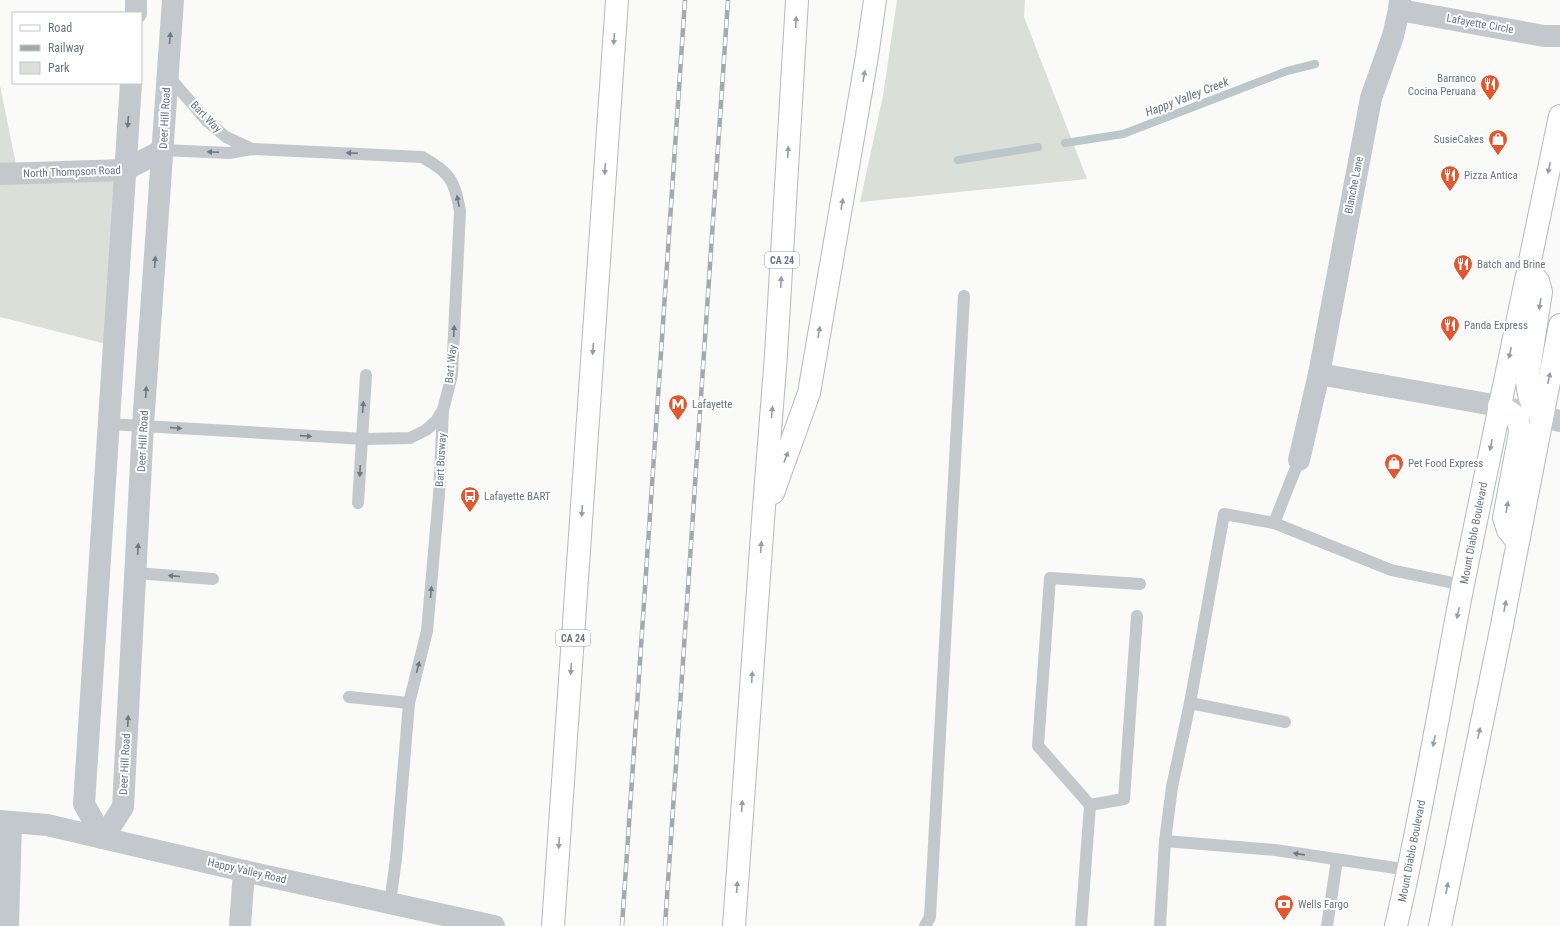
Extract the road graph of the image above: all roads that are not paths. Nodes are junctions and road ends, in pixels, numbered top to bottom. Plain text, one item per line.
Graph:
1 (136, 0) edge
2 (173, 0) edge
3 (617, 0) edge
4 (797, 0) edge
5 (875, 0) edge
6 (1400, 5) edge
7 (136, 12) edge
8 (1560, 36) edge
9 (167, 76) junction
10 (131, 84) edge
11 (1560, 116) edge
12 (252, 149) junction
13 (163, 150) junction
14 (125, 170) junction
15 (0, 174) edge
16 (1528, 270) junction
17 (964, 296) dead end
18 (1560, 325) edge
19 (114, 342) junction
20 (1319, 374) junction
21 (366, 375) dead end
22 (1499, 406) junction
23 (443, 410) junction
24 (1551, 419) edge
25 (109, 424) junction
26 (143, 425) junction
27 (361, 439) junction
28 (1299, 460) joint
29 (358, 502) dead end
30 (763, 520) junction
31 (1274, 523) junction
32 (1517, 542) junction
33 (136, 573) junction
34 (213, 579) dead end
35 (1140, 584) dead end
36 (1463, 585) junction
37 (1137, 616) dead end
38 (349, 697) dead end
39 (409, 703) junction
40 (1190, 704) junction
41 (1285, 722) dead end
42 (85, 797) junction
43 (1090, 805) junction
44 (5, 822) edge
45 (103, 838) junction
46 (1165, 841) junction
47 (1337, 860) junction
48 (1409, 870) junction
49 (244, 871) junction
50 (390, 903) junction
51 (8, 926) edge
52 (240, 926) edge
53 (494, 926) edge
54 (553, 926) edge
55 (734, 926) edge
56 (925, 926) edge
57 (1081, 926) edge
58 (1160, 926) edge
59 (1327, 926) edge
60 (1396, 926) edge
61 (1440, 926) edge

1 - 7 street
9 -> 2 street, Deer Hill Road
3 -> 54 main road, CA 24
30 -> 4 main road, CA 24
30 -> 5 main road
6 - 8 street, Lafayette Circle
6 - 20 street, Blanche Lane
9 - 12 lane, Bart Way
9 - 13 street, Deer Hill Road
10 -> 14 street
11 -> 16 main road, Mount Diablo Boulevard
12 -> 13 lane, Bart Way
23 -> 12 lane, Bart Way
13 - 14 street, North Thompson Road
26 -> 13 street, Deer Hill Road
14 - 15 street, North Thompson Road
14 - 19 street
16 -> 22 main road, Mount Diablo Boulevard
16 -> 24 main road
17 - 56 lane
24 -> 18 main road
19 - 25 street
19 - 42 street
20 - 22 street
20 - 28 street, Blanche Lane
27 -> 21 lane
22 - 24 street
32 -> 22 main road
22 -> 36 main road, Mount Diablo Boulevard
23 - 27 lane, Bart Way
39 -> 23 lane, Bart Busway
24 - 32 main road
25 - 26 lane, Bart Way
25 - 42 street
26 -> 27 lane, Bart Way
33 -> 26 street, Deer Hill Road
27 -> 29 lane
28 - 31 lane
55 -> 30 main road, CA 24
31 - 36 lane
31 - 40 lane
61 -> 32 main road
34 -> 33 lane
45 -> 33 street, Deer Hill Road
35 - 43 lane
36 -> 48 main road, Mount Diablo Boulevard
37 - 43 lane
38 - 39 lane
39 - 50 lane, Bart Busway
40 - 41 lane
40 - 46 lane
42 - 45 street
43 - 57 lane
44 - 45 street, Happy Valley Road
44 - 51 street
45 - 49 street, Happy Valley Road
47 -> 46 lane
46 - 58 lane
47 - 48 lane
47 - 59 lane
48 - 60 main road, Mount Diablo Boulevard
49 - 50 street, Happy Valley Road
49 - 52 street
50 - 53 street, Happy Valley Road

